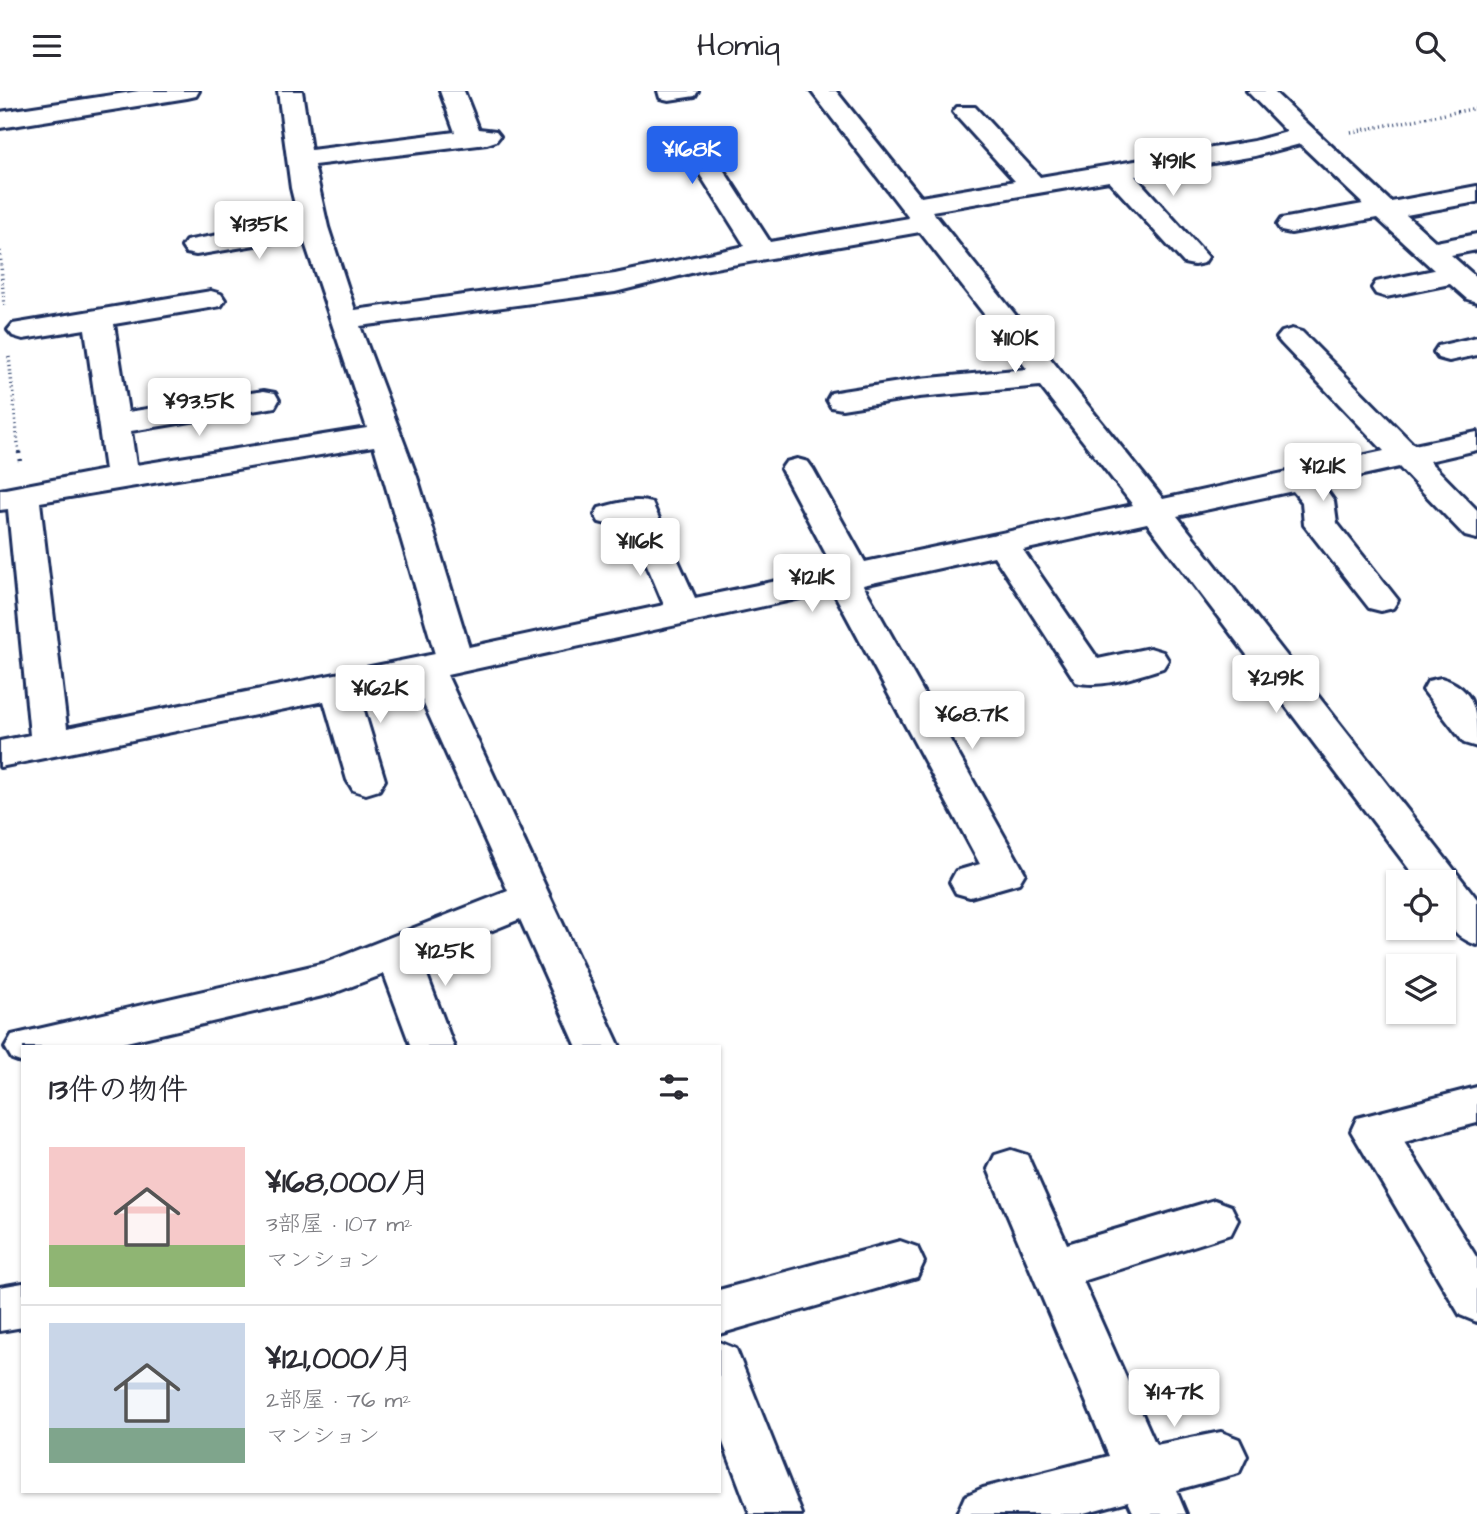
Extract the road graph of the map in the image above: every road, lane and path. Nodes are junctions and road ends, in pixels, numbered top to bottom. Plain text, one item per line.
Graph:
1 (187, 91) edge
2 (290, 91) edge
3 (452, 91) edge
4 (823, 91) edge
5 (1259, 91) edge
6 (1477, 108) edge
7 (966, 112) dead end
8 (0, 120) edge
9 (1304, 135) junction
10 (723, 151) dead end
11 (302, 159) junction
12 (1116, 171) junction
13 (1034, 186) junction
14 (1477, 194) edge
15 (1384, 210) junction
16 (920, 214) junction
17 (1291, 225) dead end
18 (314, 227) junction
19 (195, 242) dead end
20 (1477, 242) edge
21 (0, 251) edge
22 (762, 251) junction
23 (1430, 251) junction
24 (1194, 257) dead end
25 (1466, 283) edge
26 (1386, 288) dead end
27 (196, 308) dead end
28 (99, 318) junction
29 (344, 320) junction
30 (12, 331) junction
31 (1292, 338) dead end
32 (1048, 376) junction
33 (264, 400) dead end
34 (842, 400) dead end
35 (114, 424) junction
36 (385, 435) junction
37 (1477, 441) edge
38 (1409, 456) junction
39 (797, 469) dead end
40 (122, 477) junction
41 (1301, 480) junction
42 (12, 498) edge
43 (1157, 513) junction
44 (611, 515) dead end
45 (1477, 529) edge
46 (1003, 545) junction
47 (849, 577) junction
48 (1381, 600) dead end
49 (684, 612) junction
50 (1150, 660) dead end
51 (441, 664) junction
52 (338, 686) junction
53 (1441, 690) dead end
54 (1477, 734) edge
55 (50, 744) junction
56 (0, 754) edge
57 (366, 781) dead end
58 (1431, 870) edge
59 (970, 882) dead end
60 (531, 898) junction
61 (1456, 902) edge
62 (1477, 929) edge
63 (397, 952) junction
64 (131, 1035) edge
65 (43, 1045) edge
66 (432, 1045) edge
67 (598, 1045) edge
68 (21, 1048) edge
69 (0, 1053) edge
70 (1477, 1105) edge
71 (1011, 1169) dead end
72 (1215, 1220) dead end
73 (900, 1262) dead end
74 (1055, 1269) junction
75 (1477, 1300) edge
76 (21, 1305) edge
77 (0, 1309) edge
78 (721, 1311) edge
79 (721, 1370) edge
80 (1221, 1456) dead end
81 (1151, 1493) edge
82 (776, 1514) edge
83 (983, 1514) edge

1 - 8 street
2 - 11 street
3 - 11 street
4 - 16 street
5 - 9 street
6 - 9 path
7 - 13 street
9 - 12 street
9 - 15 street
10 - 22 street
11 - 18 street
12 - 13 street
12 - 24 street
13 - 16 street
14 - 15 street
15 - 17 street
15 - 23 street
16 - 22 street
16 - 32 street
18 - 19 street
18 - 29 street
20 - 23 street
21 - 30 path
22 - 29 street
23 - 25 street
25 - 26 street
27 - 28 street
28 - 30 street
28 - 35 street
29 - 36 street
30 - 42 path
31 - 38 street
32 - 34 street
32 - 43 street
33 - 35 street
35 - 40 street
36 - 40 street
36 - 51 street
37 - 38 street
38 - 41 street
38 - 45 street
39 - 47 street
40 - 42 street
41 - 43 street
41 - 48 street
42 - 55 street
43 - 46 street
43 - 58 street
44 - 49 street
46 - 47 street
46 - 50 street
47 - 49 street
47 - 59 street
49 - 51 street
51 - 52 street
51 - 60 street
52 - 55 street
52 - 57 street
53 - 54 street
55 - 56 street
60 - 63 street
60 - 67 street
61 - 62 street
63 - 64 street
63 - 66 street
64 - 65 street
68 - 69 street
70 - 75 street
71 - 74 street
72 - 74 street
73 - 78 street
74 - 81 street
76 - 77 street
79 - 82 street
80 - 81 street
81 - 83 street

